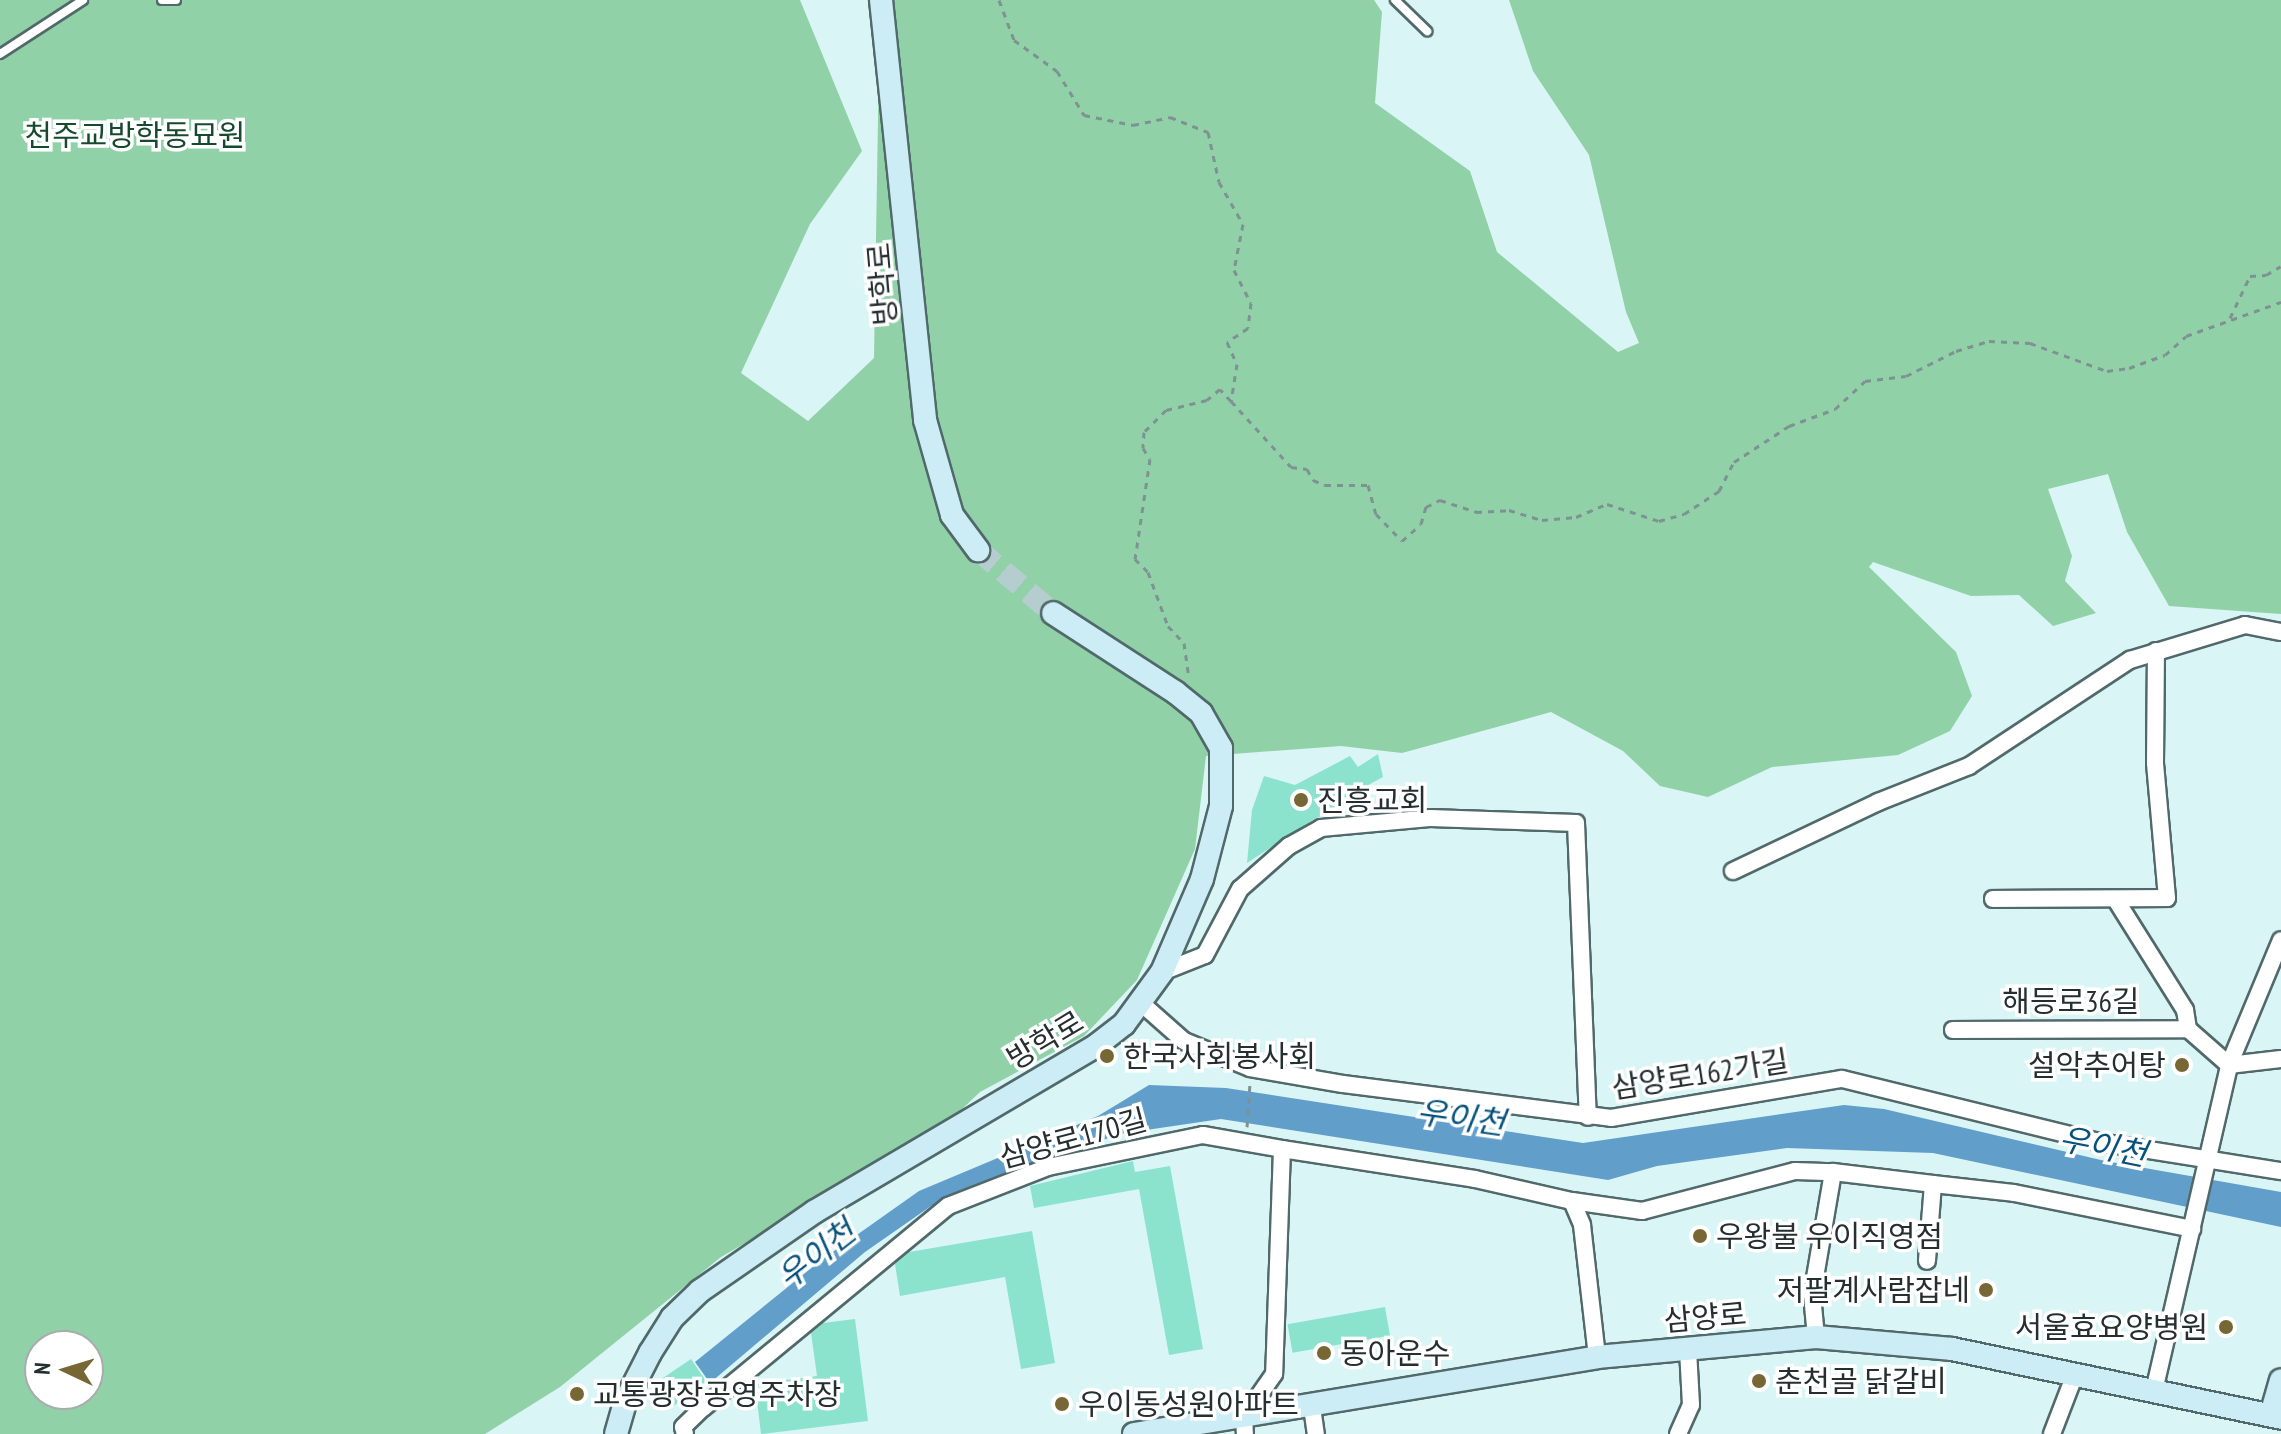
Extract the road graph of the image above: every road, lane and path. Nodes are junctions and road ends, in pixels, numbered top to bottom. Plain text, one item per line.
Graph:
1 (83, 0) edge
2 (162, 0) edge
3 (176, 0) edge
4 (881, 0) edge
5 (999, 0) edge
6 (1395, 0) edge
7 (1427, 31) dead end
8 (0, 54) edge
9 (2281, 266) edge
10 (2281, 302) edge
11 (2229, 319) junction
12 (1231, 401) junction
13 (978, 550) tunnel mouth
14 (1053, 613) tunnel mouth
15 (2281, 632) edge
16 (2156, 651) junction
17 (1190, 681) dead end
18 (1733, 871) dead end
19 (1993, 899) dead end
20 (2116, 900) junction
21 (2281, 940) edge
22 (1162, 972) junction
23 (1141, 1003) junction
24 (2188, 1029) junction
25 (1953, 1030) dead end
26 (2281, 1059) edge
27 (2229, 1065) junction
28 (1250, 1068) junction
29 (1588, 1117) junction
30 (1246, 1143) junction
31 (1282, 1149) junction
32 (2205, 1161) junction
33 (2281, 1171) edge
34 (1833, 1172) junction
35 (1933, 1184) junction
36 (1572, 1201) junction
37 (2193, 1224) junction
38 (1927, 1261) dead end
39 (1816, 1337) junction
40 (1688, 1350) junction
41 (1597, 1357) junction
42 (2075, 1374) junction
43 (2281, 1380) edge
44 (2154, 1391) junction
45 (1312, 1407) junction
46 (2276, 1416) edge
47 (1245, 1426) edge
48 (684, 1430) edge
49 (616, 1434) edge
50 (1134, 1434) edge
51 (1316, 1434) edge
52 (1678, 1434) edge
53 (2052, 1434) edge

1 - 8 lane
2 - 3 lane
4 - 13 main road, 방학로
5 - 12 path
6 - 7 lane
9 - 11 path
10 - 11 path
11 - 12 path
12 - 17 path
14 - 22 main road, 방학로
15 - 16 street
16 - 18 street
16 - 20 street
19 - 20 street
20 - 24 street, 해등로36길
21 - 27 street
22 - 23 main road, 방학로
22 - 29 street
23 - 28 street, 삼양로162가길
23 - 49 main road, 방학로
24 - 25 street, 해등로36길
24 - 27 street, 해등로36길
26 - 27 street
27 - 32 street
28 - 29 street, 삼양로162가길
28 - 30 path
29 - 32 street, 삼양로162가길
30 - 31 street, 삼양로170길
30 - 48 street, 삼양로170길
31 - 36 street, 삼양로170길
31 - 47 street
32 - 33 street, 삼양로162가길
32 - 37 street
34 - 35 street, 삼양로170길
34 - 36 street, 삼양로170길
34 - 39 street
35 - 37 street, 삼양로170길
35 - 38 street
36 - 41 street
37 - 44 street
39 - 40 main road, 삼양로
39 - 42 main road, 삼양로
40 - 41 main road, 삼양로
40 - 52 street
41 - 45 main road, 삼양로
42 - 44 main road, 삼양로
42 - 53 street
43 - 46 main road
44 - 46 main road, 삼양로
45 - 47 main road, 삼양로
45 - 51 street
47 - 50 main road, 삼양로

